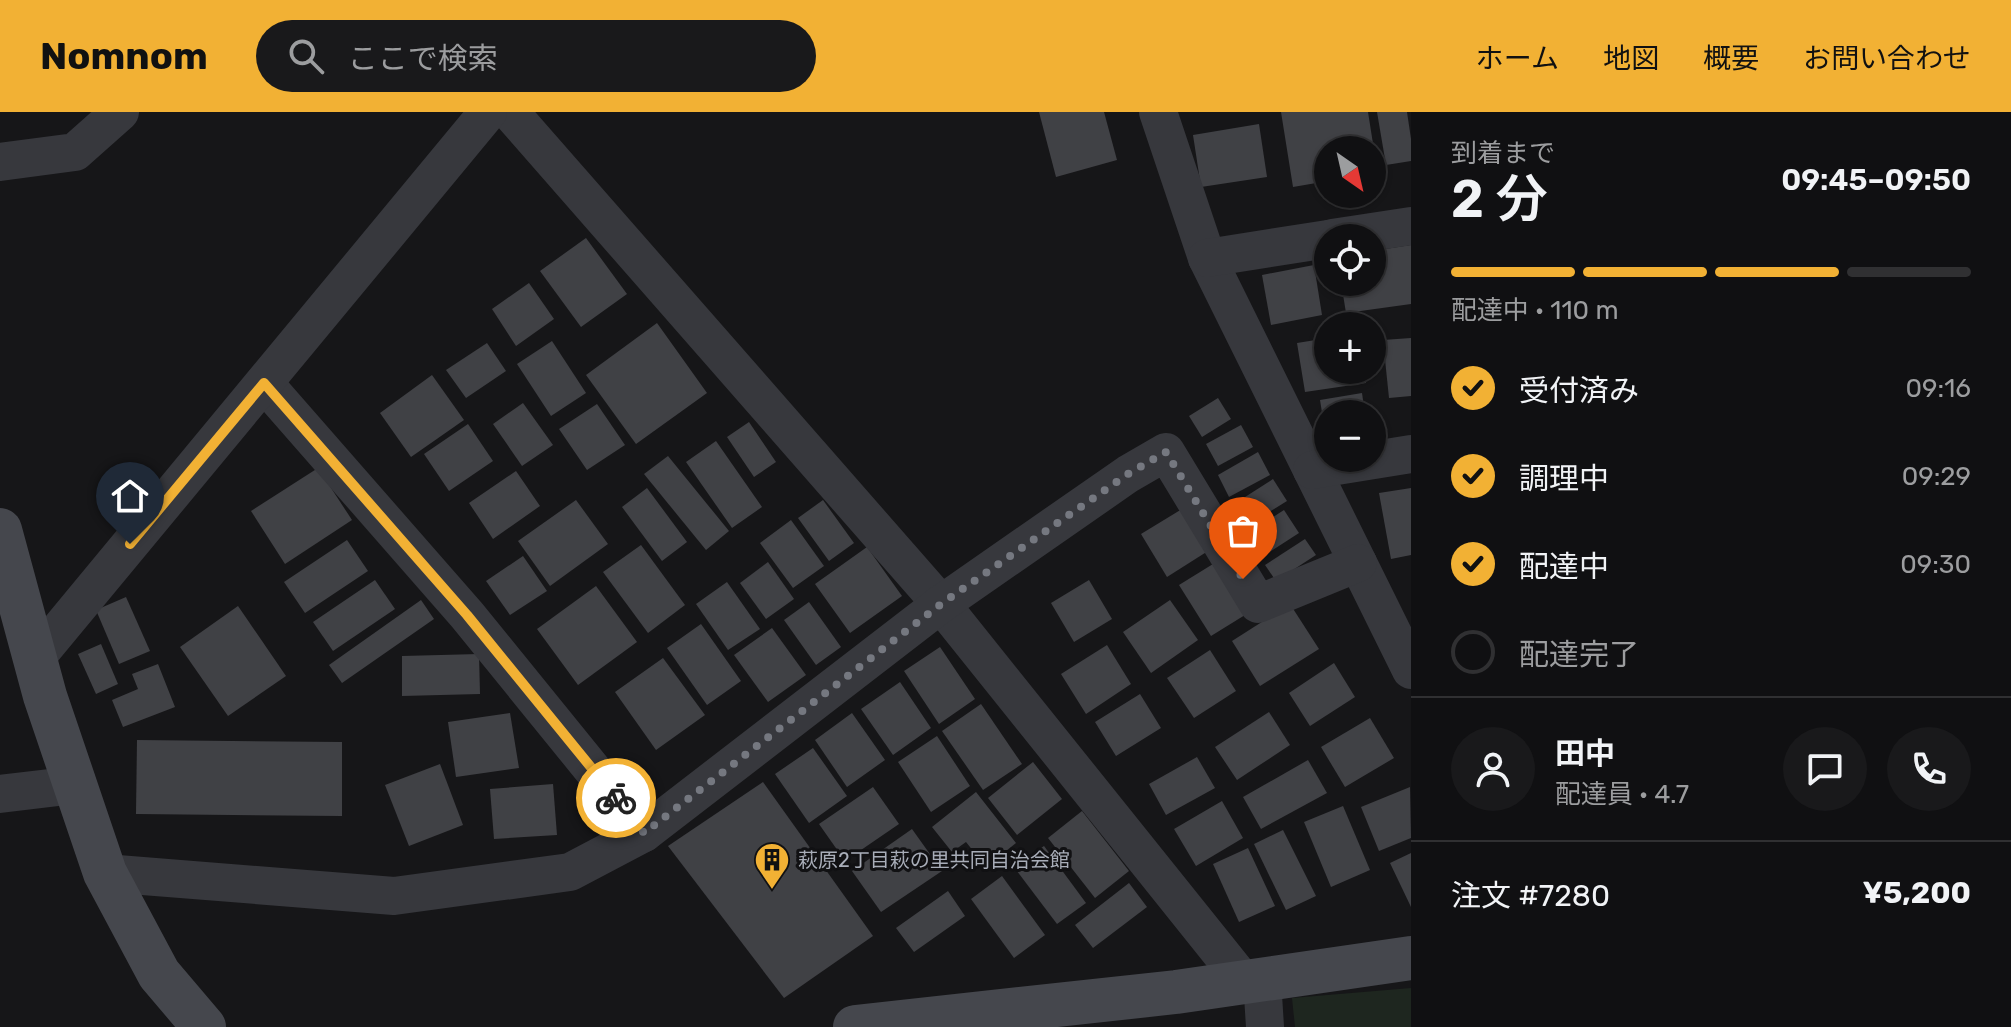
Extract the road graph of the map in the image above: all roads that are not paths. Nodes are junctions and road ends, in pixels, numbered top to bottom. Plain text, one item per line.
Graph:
1 (120, 112) edge
2 (488, 112) edge
3 (510, 112) edge
4 (1158, 112) edge
5 (0, 162) edge
6 (1411, 226) edge
7 (1386, 230) edge
8 (1314, 241) edge
9 (1207, 258) junction
10 (264, 383) junction
11 (1411, 454) edge
12 (1312, 470) junction
13 (0, 530) edge
14 (1358, 563) junction
15 (941, 604) junction
16 (35, 659) junction
17 (1411, 670) edge
18 (75, 785) junction
19 (0, 794) edge
20 (644, 833) junction
21 (105, 873) junction
22 (1411, 958) edge
23 (1253, 981) junction
24 (204, 1027) edge
25 (855, 1027) edge
26 (1265, 1027) edge

1 - 5 street
2 - 10 street
3 - 15 street
4 - 9 street
6 - 7 street
8 - 9 street
9 - 12 street
10 - 16 street
10 - 20 street
11 - 12 street
12 - 14 street
13 - 16 street
14 - 15 street
14 - 17 street
15 - 20 street
15 - 23 street
16 - 18 street
18 - 19 street
18 - 21 street
20 - 21 street
21 - 24 street
22 - 23 street
23 - 25 street
23 - 26 street

